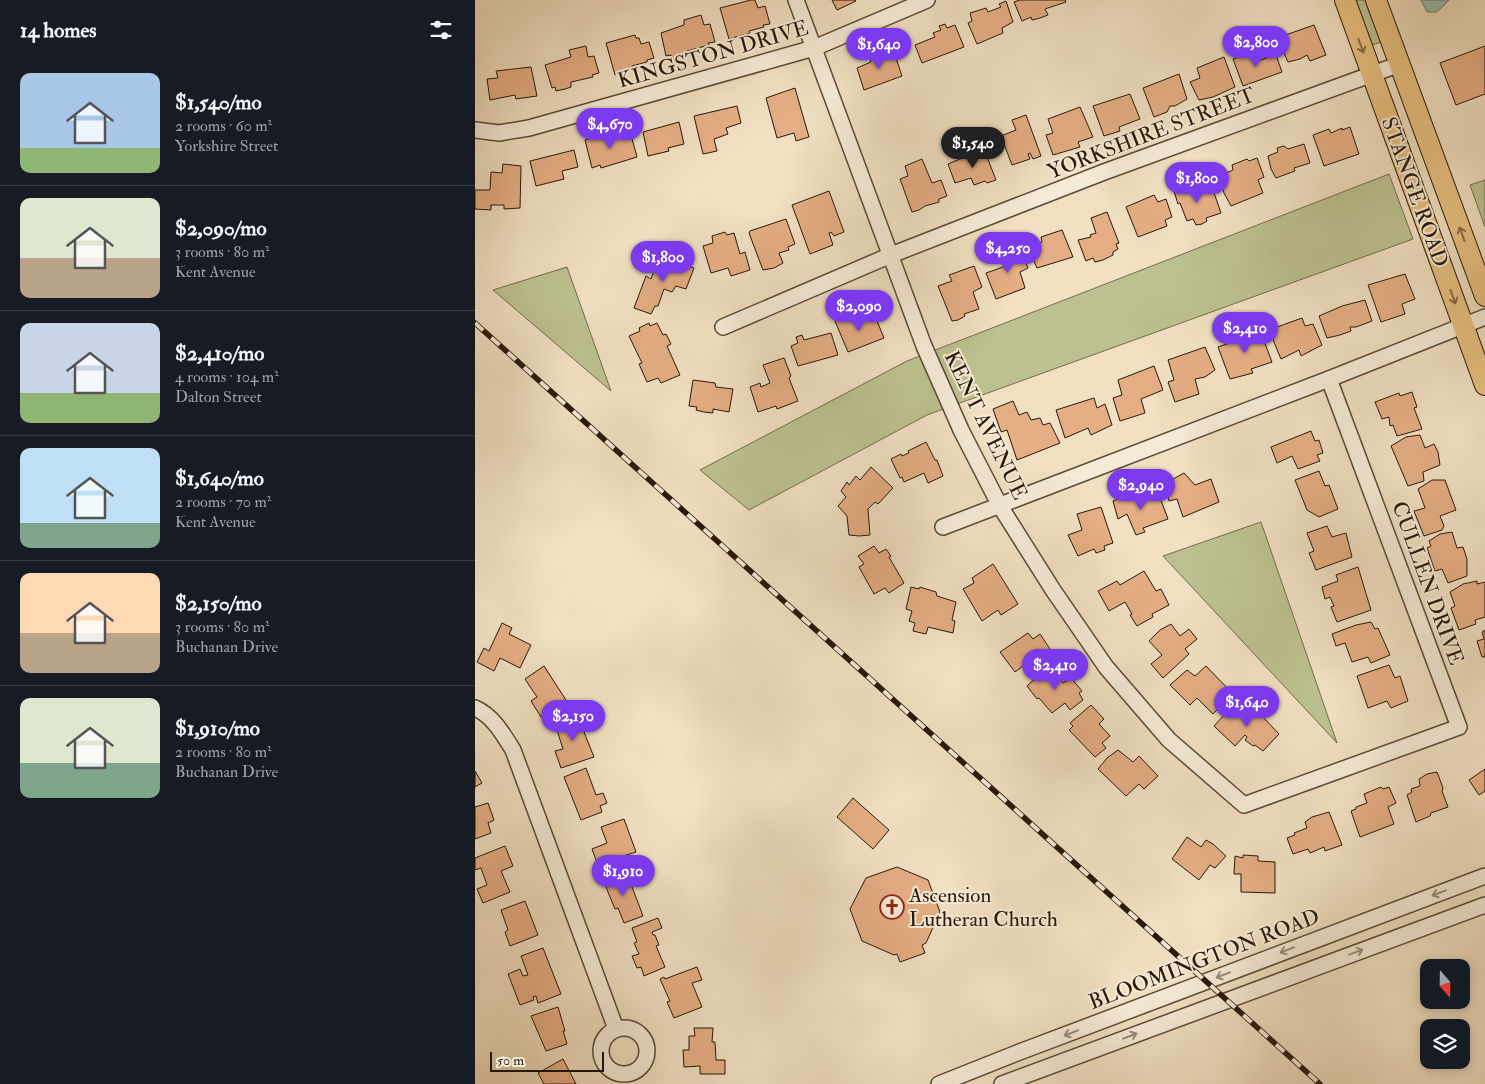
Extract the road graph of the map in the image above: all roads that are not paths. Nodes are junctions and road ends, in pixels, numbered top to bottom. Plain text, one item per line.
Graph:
1 (796, 0) edge
2 (927, 0) edge
3 (1345, 0) edge
4 (1377, 0) edge
5 (814, 48) junction
6 (1400, 64) junction
7 (1372, 74) junction
8 (475, 130) edge
9 (891, 255) junction
10 (1485, 296) edge
11 (1485, 317) edge
12 (1463, 325) junction
13 (723, 327) dead end
14 (1329, 379) junction
15 (1485, 385) edge
16 (1000, 506) junction
17 (943, 527) dead end
18 (475, 708) edge
19 (1244, 805) joint
20 (1485, 876) edge
21 (1485, 905) edge
22 (616, 1029) dead end
23 (1017, 1053) junction
24 (1027, 1080) edge
25 (939, 1084) edge
26 (1002, 1084) edge

1 - 5 street, KENT AVENUE
2 - 5 street, KINGSTON DRIVE
3 -> 7 main road, STANGE ROAD
4 - 6 main road, STANGE ROAD
5 - 8 street, KINGSTON DRIVE
5 - 9 street, KENT AVENUE
6 - 7 street, YORKSHIRE STREET
10 -> 6 main road, STANGE ROAD
7 - 9 street, YORKSHIRE STREET
7 -> 12 main road, STANGE ROAD
9 - 13 street, YORKSHIRE STREET
9 - 16 street, KENT AVENUE
11 - 12 street
12 - 14 street
12 - 15 main road, STANGE ROAD
14 - 16 street
14 - 19 street, CULLEN DRIVE
16 - 17 street
16 - 19 street, KENT AVENUE
18 - 22 street
20 -> 23 street, BLOOMINGTON ROAD
24 -> 21 street
23 - 24 street
23 - 25 street, BLOOMINGTON ROAD
24 - 26 street

